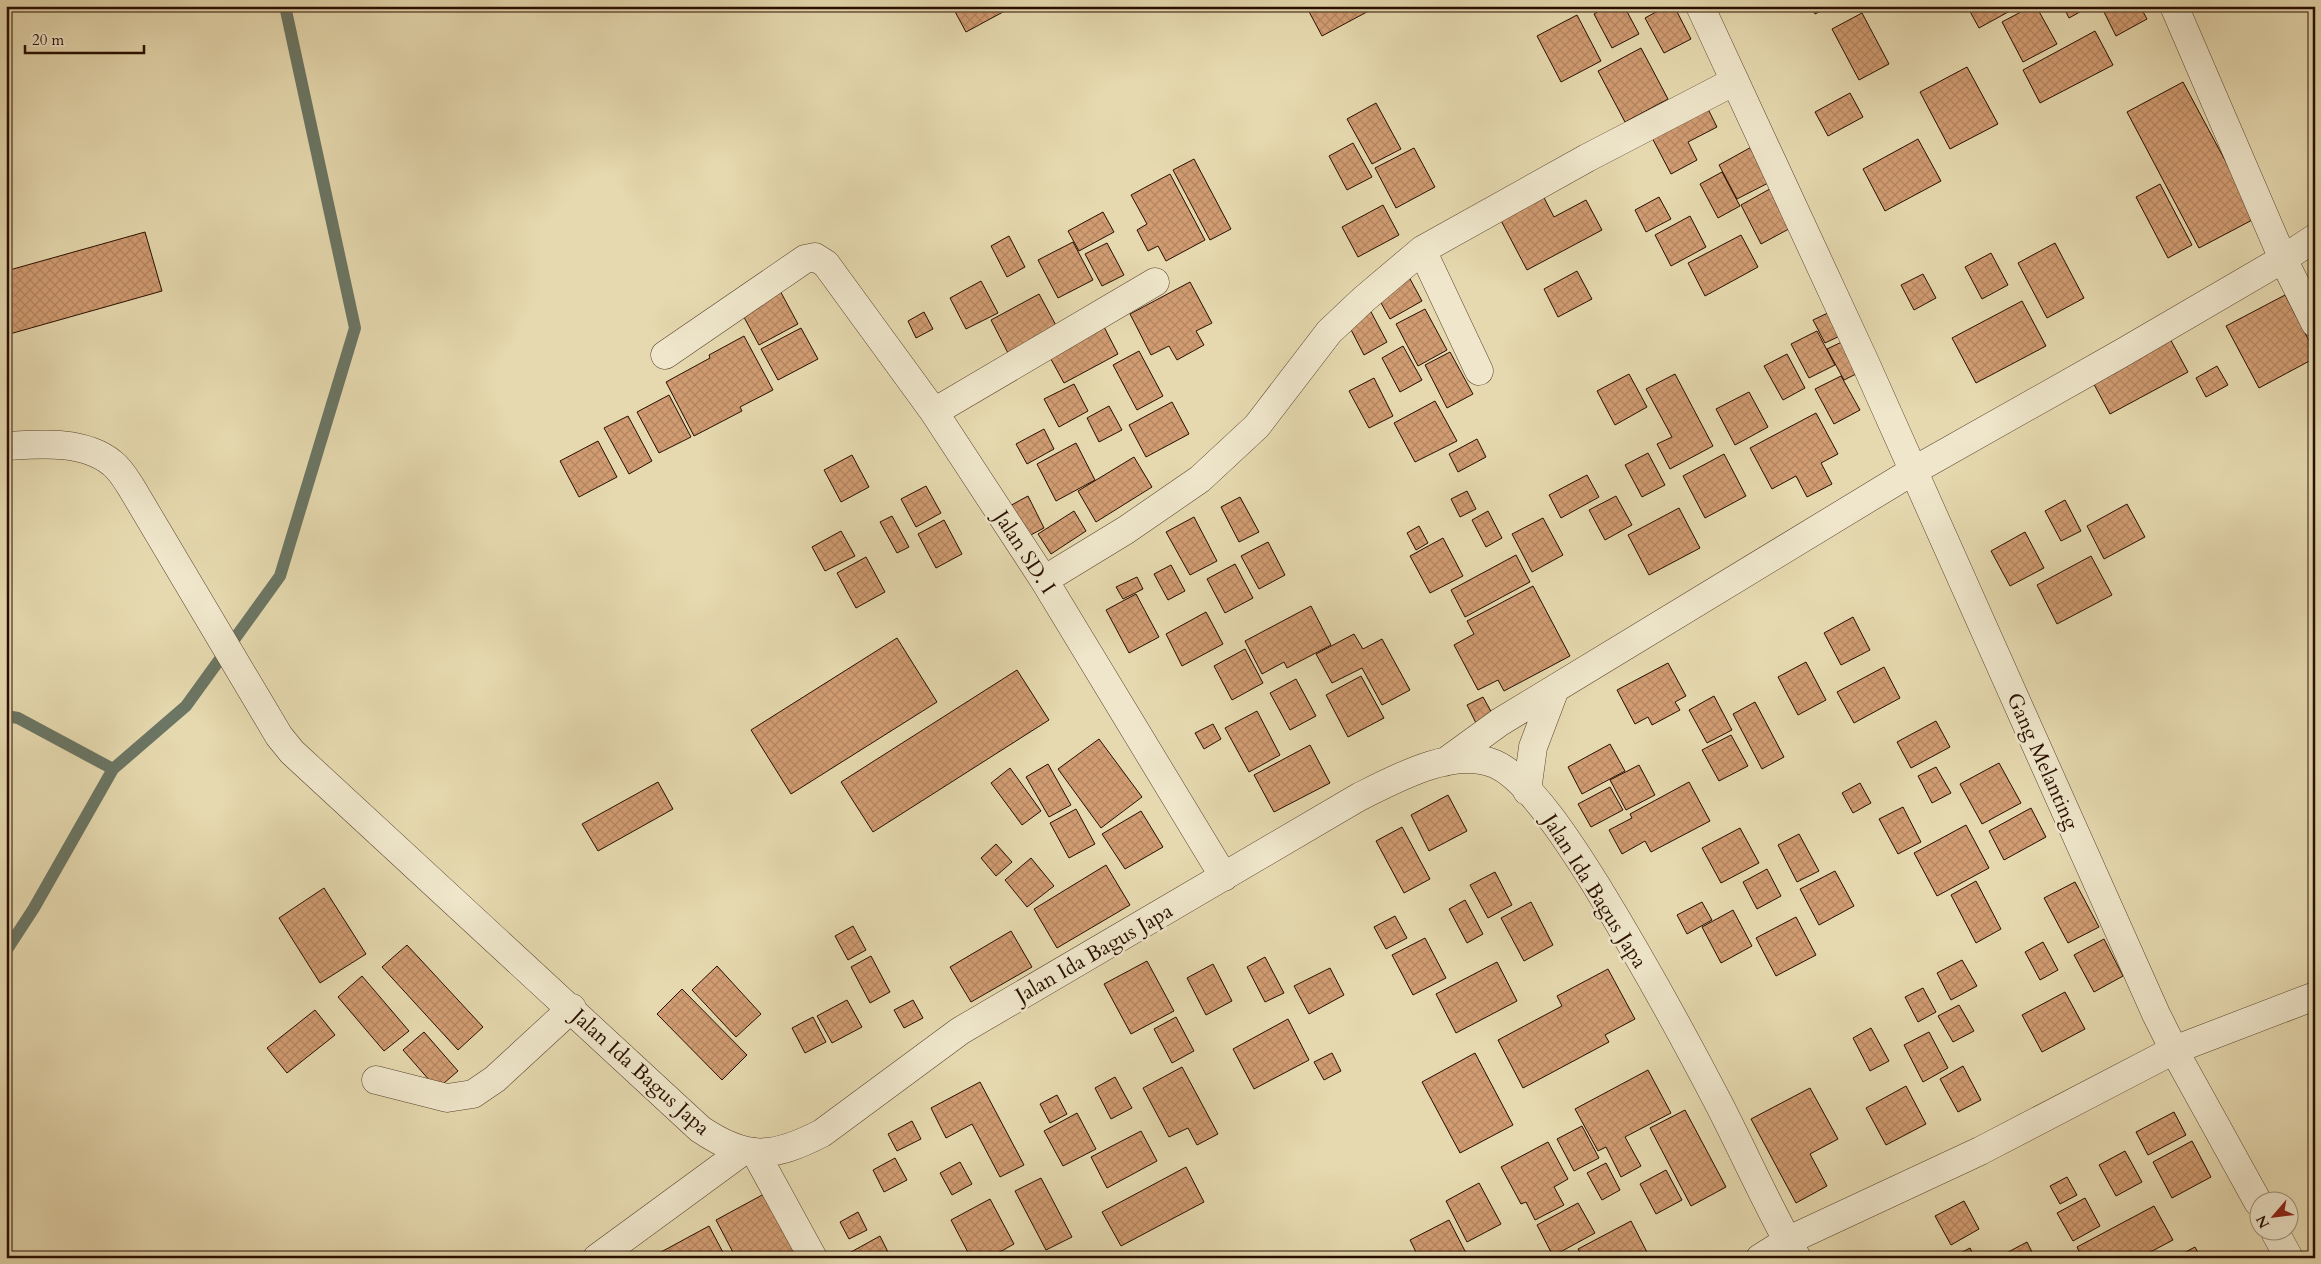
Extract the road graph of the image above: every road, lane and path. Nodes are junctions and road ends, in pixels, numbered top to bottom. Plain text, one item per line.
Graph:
1 (1700, 6) edge
2 (2174, 6) edge
3 (1735, 81) junction
4 (2315, 238) edge
5 (1422, 250) junction
6 (2283, 258) junction
7 (1155, 282) dead end
8 (2315, 323) edge
9 (665, 355) dead end
10 (1478, 371) dead end
11 (934, 412) junction
12 (6, 446) edge
13 (1913, 471) junction
14 (1044, 580) junction
15 (1555, 689) junction
16 (1445, 762) junction
17 (1527, 790) junction
18 (1224, 877) junction
19 (2315, 996) edge
20 (572, 1008) junction
21 (2174, 1050) junction
22 (376, 1080) dead end
23 (749, 1152) junction
24 (2252, 1192) edge
25 (2280, 1242) edge
26 (1792, 1249) edge
27 (597, 1258) edge
28 (813, 1258) edge
29 (1760, 1258) edge
30 (2289, 1258) edge

1 - 3 street, Gang Melanting
2 - 6 street
3 - 5 street
3 - 13 street, Gang Melanting
4 - 6 street
5 - 10 street
5 - 14 street
6 - 8 street
6 - 13 street
7 - 11 street
9 - 11 street, Jalan SD. I
11 - 14 street, Jalan SD. I
12 - 20 street, Jalan Ida Bagus Japa
13 - 15 street
13 - 21 street, Gang Melanting
14 - 18 street, Jalan SD. I
15 - 16 street
15 - 17 street
16 - 17 street, Jalan Ida Bagus Japa
16 - 18 street, Jalan Ida Bagus Japa
17 - 26 street, Jalan Ida Bagus Japa
18 - 23 street, Jalan Ida Bagus Japa
19 - 21 street
20 - 22 street
20 - 23 street, Jalan Ida Bagus Japa
21 - 24 street, Gang Melanting
21 - 26 street
23 - 27 street
23 - 28 street
25 - 30 street
26 - 29 street

